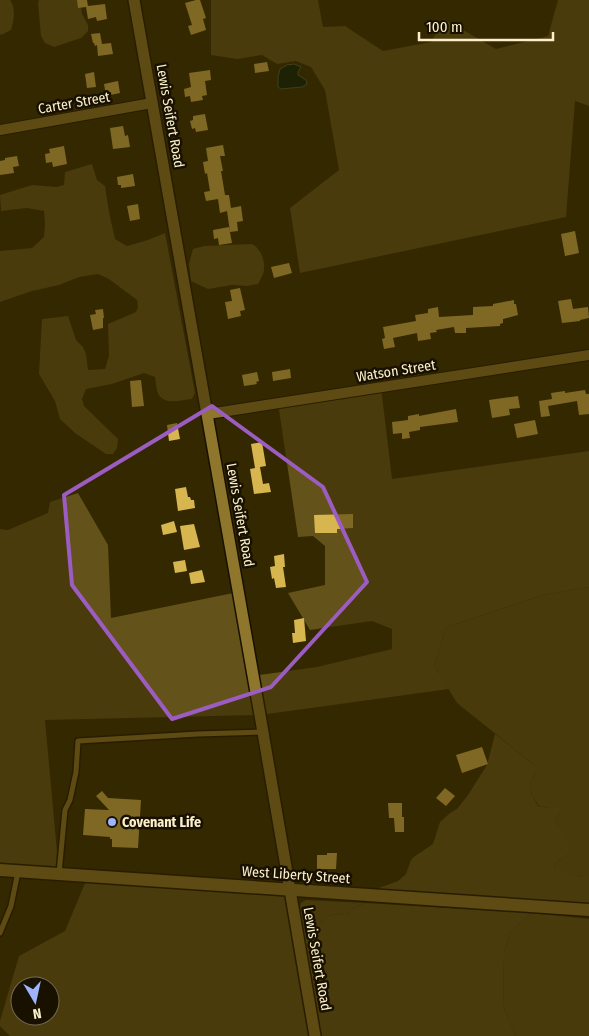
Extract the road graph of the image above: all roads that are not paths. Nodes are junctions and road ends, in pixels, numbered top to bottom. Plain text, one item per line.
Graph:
1 (134, 0) edge
2 (152, 103) junction
3 (0, 130) edge
4 (589, 355) edge
5 (208, 414) junction
6 (263, 732) junction
7 (0, 870) edge
8 (18, 871) junction
9 (59, 874) junction
10 (290, 890) junction
11 (589, 910) edge
12 (0, 933) edge
13 (315, 1036) edge

1 - 2 street, Lewis Seifert Road
2 - 3 street, Carter Street
2 - 5 street, Lewis Seifert Road
4 - 5 street, Watson Street
5 - 6 street, Lewis Seifert Road
6 - 9 lane
6 - 10 street, Lewis Seifert Road
7 - 8 main road, West Liberty Street
8 - 9 main road, West Liberty Street
8 - 12 lane
9 - 10 main road, West Liberty Street
10 - 11 main road, West Liberty Street
10 - 13 street, Lewis Seifert Road

